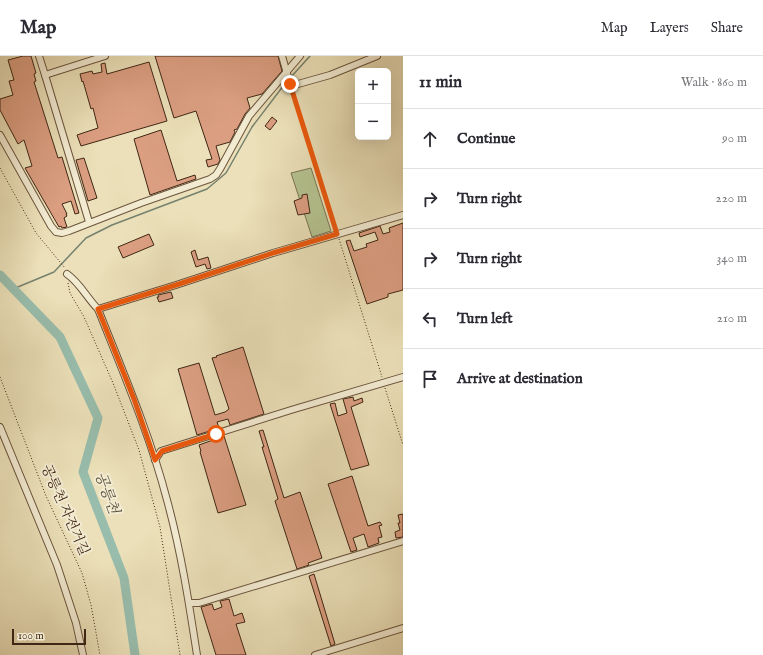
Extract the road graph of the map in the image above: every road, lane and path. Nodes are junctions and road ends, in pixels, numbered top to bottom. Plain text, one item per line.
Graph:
1 (39, 56) edge
2 (105, 56) edge
3 (282, 56) edge
4 (300, 56) edge
5 (377, 56) edge
6 (287, 73) junction
7 (45, 75) junction
8 (291, 85) junction
9 (0, 135) edge
10 (0, 168) edge
11 (403, 215) edge
12 (89, 222) junction
13 (337, 234) junction
14 (67, 274) junction
15 (98, 309) junction
16 (0, 377) edge
17 (403, 377) edge
18 (384, 383) junction
19 (0, 427) edge
20 (403, 445) edge
21 (155, 460) junction
22 (403, 541) edge
23 (189, 603) junction
24 (403, 628) edge
25 (83, 655) edge
26 (100, 655) edge
27 (180, 655) edge
28 (197, 655) edge
29 (315, 655) edge

1 - 7 street
2 - 7 street
3 - 6 street
4 - 6 street
5 - 8 street
6 - 8 street
6 - 12 street
7 - 12 street
8 - 13 path
9 - 12 street
10 - 14 path
11 - 13 street
13 - 15 street
13 - 18 path
14 - 15 street
14 - 27 path
15 - 21 street
16 - 26 path, 공릉천 자전거길
17 - 18 street
18 - 20 path
18 - 21 street
19 - 25 street
21 - 23 street
22 - 23 street
23 - 28 street
24 - 29 street

